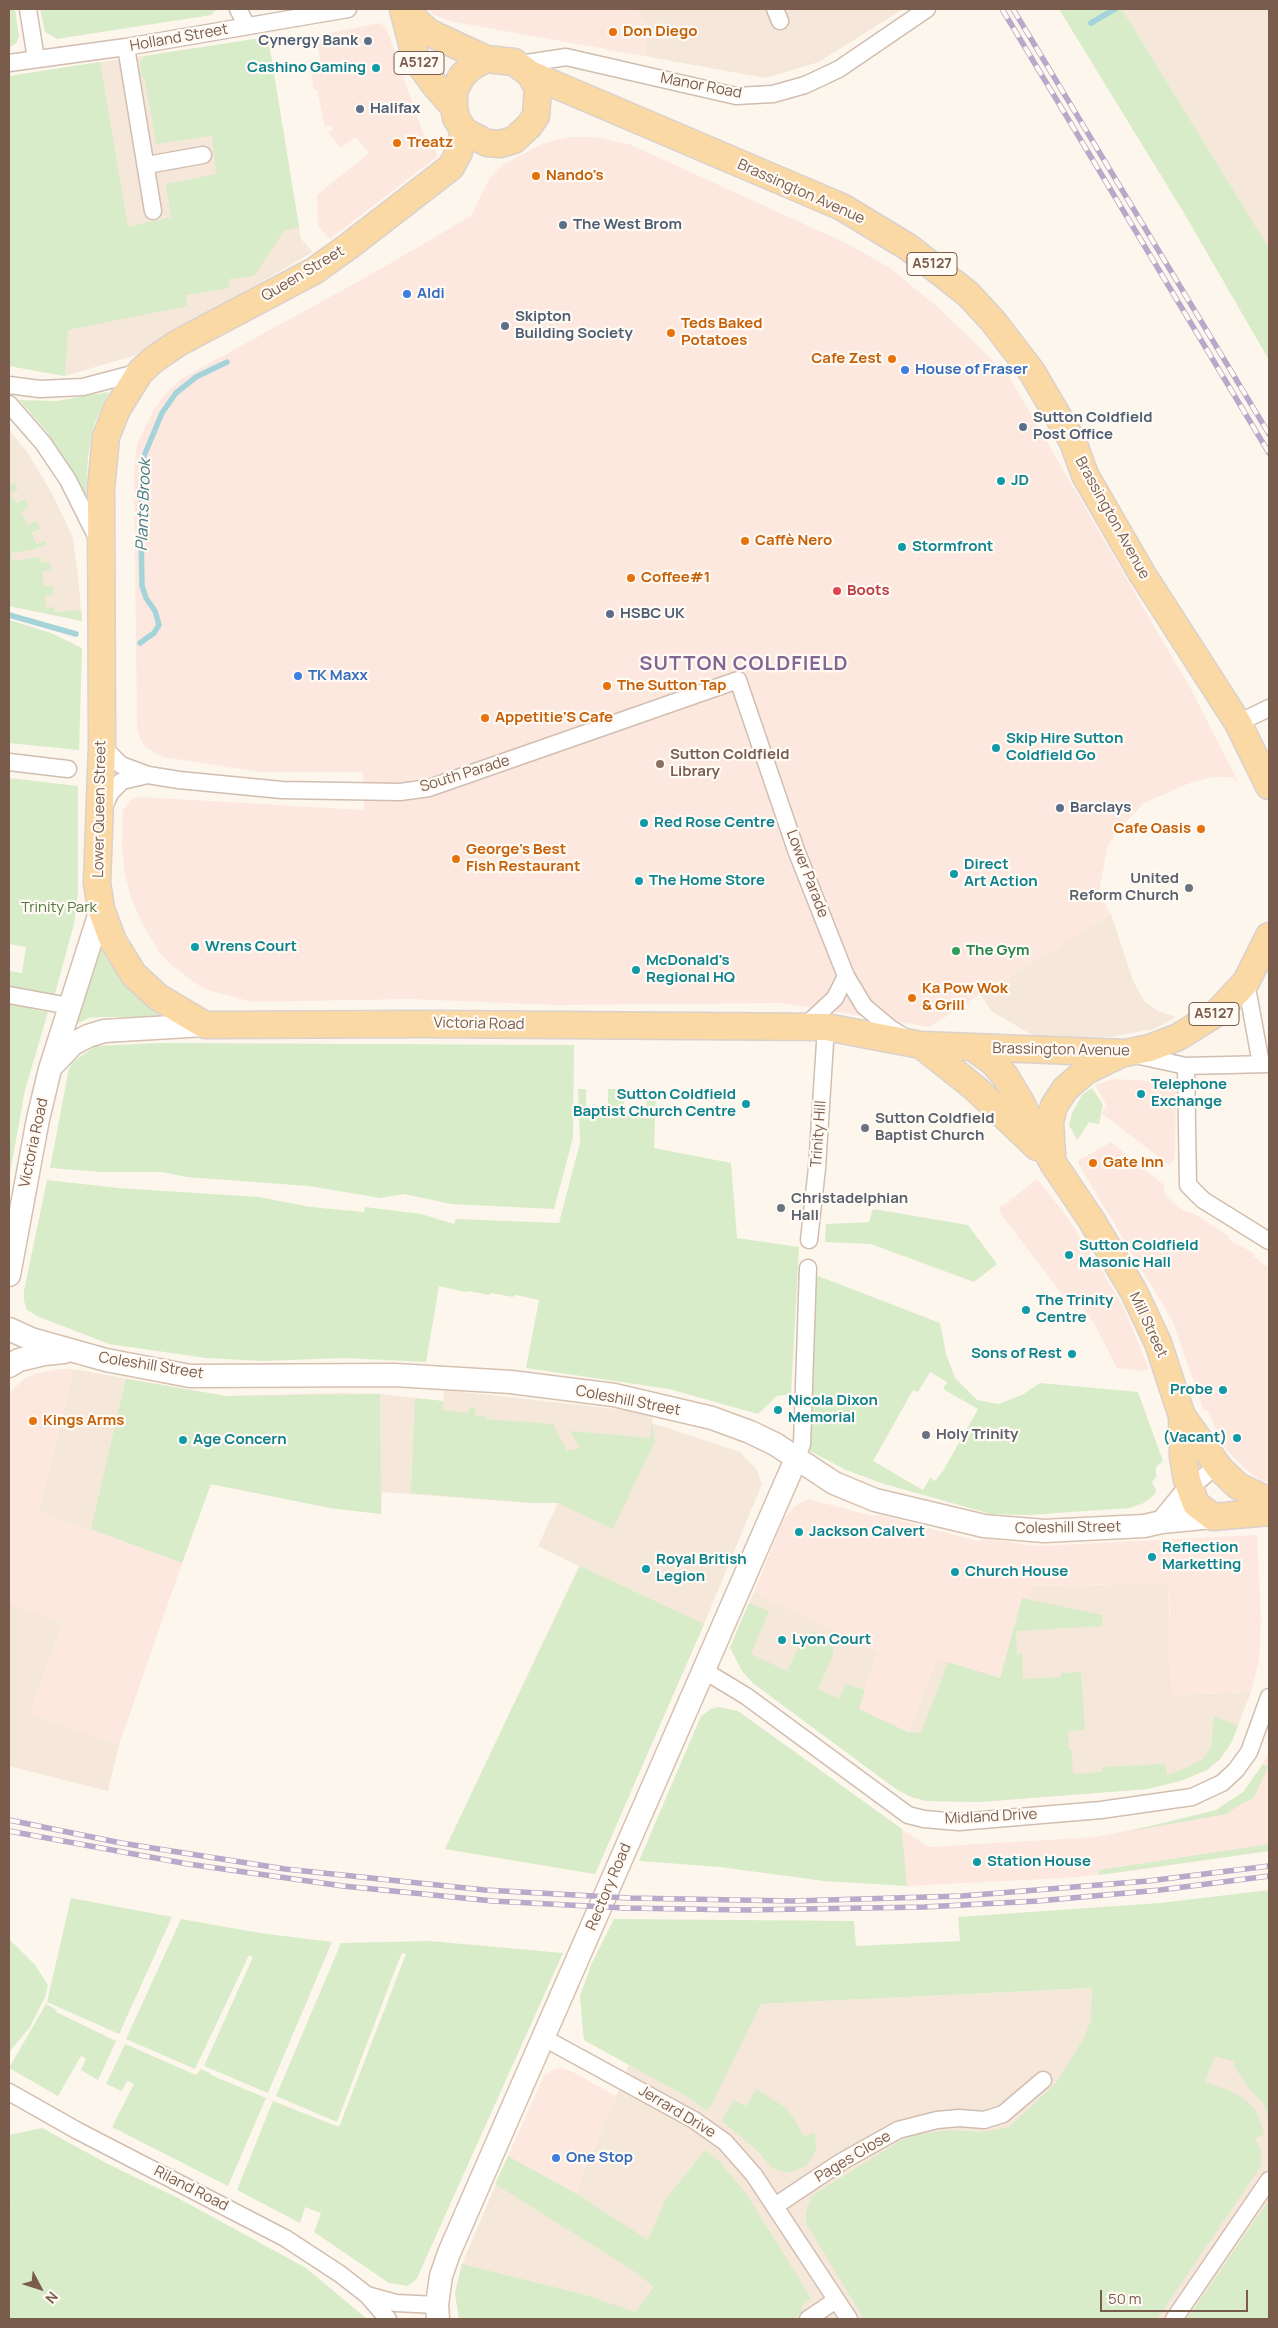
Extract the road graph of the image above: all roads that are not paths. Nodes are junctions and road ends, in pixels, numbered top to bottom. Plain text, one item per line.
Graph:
1 (28, 9) edge
2 (238, 9) edge
3 (348, 9) edge
4 (404, 9) edge
5 (408, 9) edge
6 (927, 9) edge
7 (247, 26) junction
8 (126, 48) junction
9 (36, 59) junction
10 (486, 59) junction
11 (9, 63) edge
12 (522, 68) junction
13 (454, 107) junction
14 (464, 131) junction
15 (203, 155) dead end
16 (147, 165) junction
17 (153, 211) dead end
18 (140, 372) junction
19 (9, 384) edge
20 (9, 404) edge
21 (101, 547) junction
22 (738, 680) joint
23 (1269, 708) edge
24 (1238, 723) junction
25 (102, 746) junction
26 (9, 762) edge
27 (68, 770) dead end
28 (148, 775) junction
29 (1269, 786) edge
30 (100, 815) junction
31 (101, 909) junction
32 (1269, 936) edge
33 (846, 976) junction
34 (1246, 982) junction
35 (9, 994) edge
36 (69, 1006) junction
37 (204, 1025) junction
38 (815, 1026) junction
39 (921, 1045) junction
40 (975, 1049) junction
41 (1125, 1052) junction
42 (1265, 1064) edge
43 (1186, 1066) junction
44 (50, 1069) junction
45 (1053, 1162) junction
46 (809, 1240) dead end
47 (1269, 1241) edge
48 (808, 1268) dead end
49 (9, 1275) edge
50 (9, 1329) edge
51 (73, 1352) junction
52 (9, 1366) edge
53 (1182, 1416) junction
54 (796, 1459) junction
55 (1229, 1477) junction
56 (1189, 1489) junction
57 (1269, 1501) edge
58 (1269, 1512) edge
59 (1219, 1517) junction
60 (1162, 1522) junction
61 (703, 1670) junction
62 (1269, 1697) edge
63 (544, 2038) junction
64 (1043, 2080) dead end
65 (9, 2092) edge
66 (1269, 2180) edge
67 (775, 2206) junction
68 (366, 2295) junction
69 (836, 2300) junction
70 (438, 2312) edge
71 (388, 2319) edge
72 (808, 2319) edge
73 (849, 2319) edge
74 (1174, 2319) edge

1 - 9 street
2 - 7 street
3 - 7 street, Holland Street
4 - 13 main road, A5127
5 - 10 main road, A5127
6 - 12 street, Manor Road
7 - 8 street, Holland Street
8 - 9 street, Holland Street
8 - 16 street
9 - 11 street, Holland Street
10 - 12 main road
10 - 13 main road
12 - 14 main road
12 - 24 main road, Brassington Avenue / A5127
13 - 14 main road
14 - 18 main road, Queen Street
15 - 16 street
16 - 17 street
18 - 19 street
18 - 21 main road, Lower Queen Street
20 - 21 street, Lower Queen Street
21 - 25 main road, Lower Queen Street
22 - 28 street, South Parade
22 - 33 street, Lower Parade
23 - 24 street
24 - 29 main road, Brassington Avenue / A5127
25 - 28 street, South Parade
25 - 30 main road, Lower Queen Street
26 - 27 street
28 - 30 street, South Parade
30 - 31 main road, Lower Queen Street
31 - 36 street, Victoria Road
31 - 37 main road, Lower Queen Street
32 - 34 main road, Brassington Avenue / A5127
33 - 38 street
33 - 39 street, Lower Parade
34 - 41 main road, Brassington Avenue / A5127
34 - 42 street
35 - 36 street
36 - 44 street, Victoria Road
37 - 38 main road, Victoria Road
37 - 44 street, Victoria Road
38 - 39 main road, Victoria Road
38 - 46 street, Trinity Hill
39 - 40 main road, Brassington Avenue / A5127
39 - 45 main road, Mill Street
40 - 41 main road, Brassington Avenue / A5127
40 - 45 main road, Mill Street
41 - 43 street
41 - 45 main road, Mill Street / A5127
42 - 43 street
43 - 47 street
44 - 49 street, Victoria Road
45 - 53 main road, Mill Street / A5127
48 - 54 street
50 - 51 street, Coleshill Street
51 - 52 street, Coleshill Street
51 - 54 street, Coleshill Street
53 - 55 main road, Mill Street / A5127
53 - 56 main road, Mill Street
54 - 60 street, Coleshill Street
54 - 61 street, Rectory Road
55 - 56 street
55 - 57 main road, A5127
55 - 59 street
56 - 59 main road
56 - 60 street
58 - 59 main road
59 - 60 street, Coleshill Street
61 - 62 street, Midland Drive
61 - 63 street, Rectory Road
63 - 67 street, Jerrard Drive
63 - 70 street, Rectory Road
64 - 67 street, Pages Close
65 - 68 street, Riland Road
66 - 74 street
67 - 69 street, Jerrard Drive
68 - 70 street, Riland Road
68 - 71 street, Riland Road
69 - 72 street
69 - 73 street, Jerrard Drive

